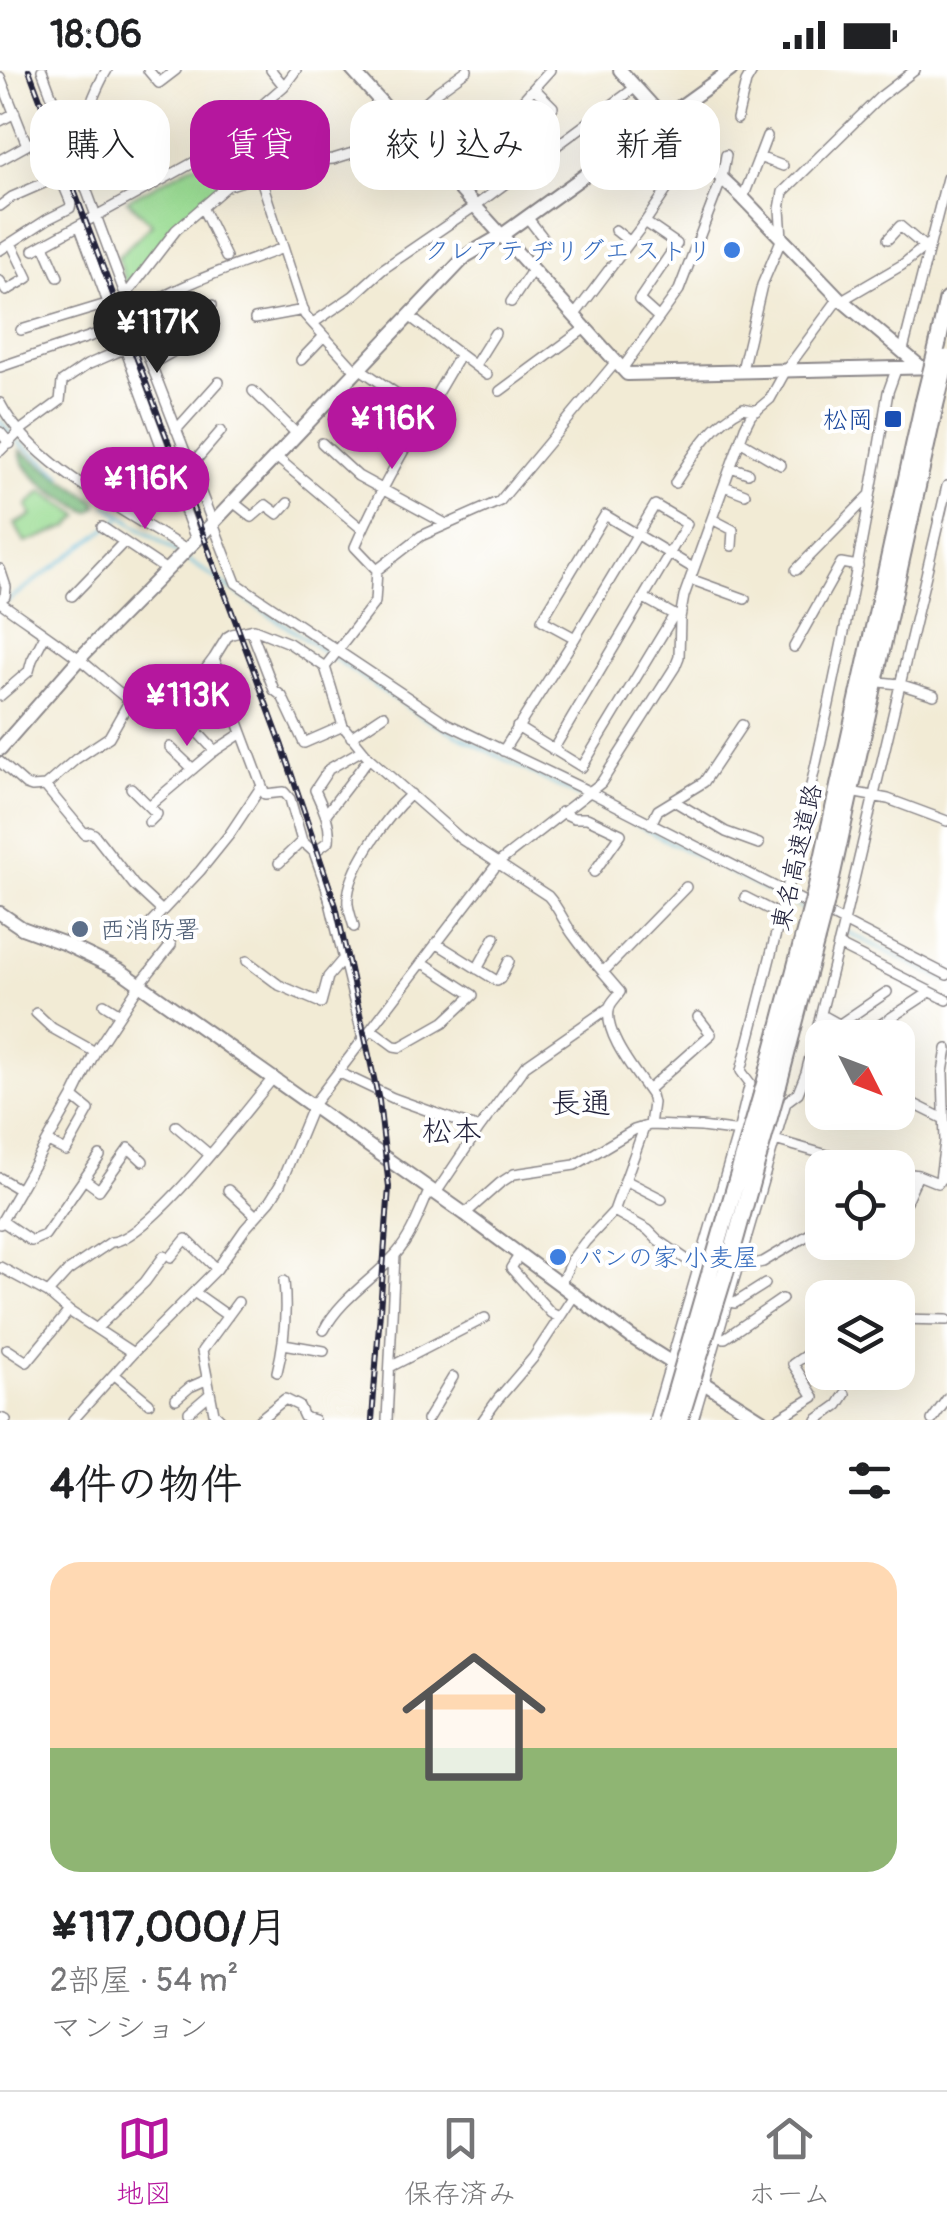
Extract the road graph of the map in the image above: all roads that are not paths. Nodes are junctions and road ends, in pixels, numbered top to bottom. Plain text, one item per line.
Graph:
1 (42, 70) edge
2 (107, 70) edge
3 (148, 70) edge
4 (176, 70) edge
5 (271, 70) edge
6 (296, 70) edge
7 (352, 70) edge
8 (467, 70) edge
9 (550, 70) edge
10 (620, 70) edge
11 (731, 70) edge
12 (753, 70) edge
13 (915, 70) edge
14 (0, 77) edge
15 (284, 86) junction
16 (636, 87) junction
17 (534, 88) junction
18 (53, 100) edge
19 (94, 100) edge
20 (268, 100) edge
21 (378, 100) edge
22 (428, 100) edge
23 (523, 100) edge
24 (546, 100) edge
25 (647, 100) edge
26 (689, 100) edge
27 (15, 113) junction
28 (737, 120) dead end
29 (0, 121) edge
30 (767, 136) dead end
31 (28, 145) joint
32 (726, 155) dead end
33 (759, 157) junction
34 (0, 160) edge
35 (190, 164) edge
36 (783, 166) dead end
37 (722, 178) junction
38 (580, 179) edge
39 (946, 184) edge
40 (30, 189) edge
41 (65, 190) edge
42 (87, 190) edge
43 (222, 190) edge
44 (265, 190) edge
45 (461, 190) edge
46 (667, 190) edge
47 (744, 198) junction
48 (0, 206) edge
49 (476, 206) junction
50 (202, 207) junction
51 (97, 217) junction
52 (527, 217) junction
53 (645, 222) junction
54 (80, 227) junction
55 (616, 230) dead end
56 (502, 235) junction
57 (544, 238) dead end
58 (782, 238) junction
59 (888, 239) dead end
60 (630, 242) junction
61 (11, 243) junction
62 (928, 245) junction
63 (284, 248) junction
64 (0, 250) edge
65 (226, 257) dead end
66 (532, 269) junction
67 (58, 277) dead end
68 (0, 281) edge
69 (126, 295) junction
70 (841, 299) junction
71 (947, 300) edge
72 (511, 302) dead end
73 (110, 304) junction
74 (212, 305) dead end
75 (304, 310) junction
76 (409, 316) junction
77 (574, 316) junction
78 (659, 318) junction
79 (255, 319) dead end
80 (313, 323) junction
81 (118, 326) junction
82 (153, 328) junction
83 (584, 329) junction
84 (21, 330) dead end
85 (140, 333) junction
86 (495, 333) dead end
87 (324, 336) junction
88 (185, 345) dead end
89 (126, 348) junction
90 (903, 350) junction
91 (460, 356) junction
92 (947, 358) edge
93 (301, 360) dead end
94 (151, 364) junction
95 (475, 365) junction
96 (618, 366) junction
97 (897, 366) junction
98 (0, 367) edge
99 (947, 367) edge
100 (922, 368) junction
101 (357, 369) junction
102 (742, 370) junction
103 (786, 370) junction
104 (486, 375) dead end
105 (219, 382) dead end
106 (947, 390) edge
107 (253, 391) dead end
108 (500, 391) dead end
109 (397, 394) dead end
110 (0, 403) edge
111 (929, 405) junction
112 (410, 407) dead end
113 (758, 411) junction
114 (424, 415) junction
115 (176, 430) junction
116 (222, 431) dead end
117 (0, 432) edge
118 (20, 434) junction
119 (297, 434) junction
120 (740, 441) junction
121 (322, 443) dead end
122 (10, 444) junction
123 (0, 452) edge
124 (275, 456) junction
125 (780, 465) dead end
126 (190, 467) junction
127 (731, 467) junction
128 (748, 474) dead end
129 (674, 484) dead end
130 (724, 486) junction
131 (947, 486) edge
132 (381, 488) junction
133 (745, 494) dead end
134 (871, 494) junction
135 (232, 502) junction
136 (288, 503) dead end
137 (278, 514) junction
138 (712, 519) junction
139 (212, 524) junction
140 (446, 524) junction
141 (288, 526) dead end
142 (102, 527) dead end
143 (362, 529) junction
144 (638, 534) junction
145 (124, 542) junction
146 (190, 544) junction
147 (732, 546) dead end
148 (670, 553) junction
149 (858, 566) junction
150 (167, 567) junction
151 (0, 569) edge
152 (376, 570) junction
153 (796, 570) dead end
154 (692, 573) junction
155 (72, 596) dead end
156 (644, 598) junction
157 (745, 599) dead end
158 (0, 601) edge
159 (677, 616) junction
160 (251, 630) junction
161 (46, 635) junction
162 (575, 638) junction
163 (794, 647) dead end
164 (332, 657) junction
165 (214, 658) junction
166 (79, 659) junction
167 (838, 671) junction
168 (849, 674) dead end
169 (880, 682) dead end
170 (899, 684) junction
171 (934, 694) dead end
172 (0, 696) edge
173 (130, 700) junction
174 (384, 716) dead end
175 (187, 721) dead end
176 (742, 725) dead end
177 (343, 726) junction
178 (517, 728) junction
179 (242, 732) junction
180 (352, 737) junction
181 (170, 748) dead end
182 (0, 750) edge
183 (216, 750) junction
184 (503, 750) junction
185 (553, 750) junction
186 (366, 754) junction
187 (0, 762) edge
188 (193, 770) junction
189 (812, 785) junction
190 (45, 786) junction
191 (261, 787) junction
192 (824, 787) dead end
193 (131, 788) dead end
194 (590, 792) junction
195 (856, 793) dead end
196 (411, 794) junction
197 (874, 796) junction
198 (674, 800) junction
199 (150, 806) junction
200 (561, 812) junction
201 (326, 814) junction
202 (149, 822) dead end
203 (947, 822) edge
204 (651, 824) junction
205 (302, 841) junction
206 (759, 844) dead end
207 (314, 852) junction
208 (279, 863) dead end
209 (498, 864) junction
210 (594, 872) dead end
211 (686, 887) dead end
212 (788, 892) junction
213 (745, 897) dead end
214 (162, 911) junction
215 (782, 916) junction
216 (3, 920) edge
217 (844, 922) junction
218 (354, 928) dead end
219 (495, 937) dead end
220 (436, 943) junction
221 (838, 945) junction
222 (344, 958) junction
223 (246, 961) dead end
224 (509, 961) dead end
225 (422, 962) junction
226 (476, 969) junction
227 (603, 972) junction
228 (947, 975) edge
229 (140, 984) junction
230 (887, 992) dead end
231 (930, 992) junction
232 (947, 1000) edge
233 (104, 1004) dead end
234 (610, 1007) junction
235 (36, 1012) dead end
236 (120, 1014) junction
237 (821, 1016) junction
238 (698, 1017) dead end
239 (820, 1020) edge
240 (887, 1020) edge
241 (367, 1034) junction
242 (947, 1050) edge
243 (95, 1052) junction
244 (338, 1072) junction
245 (805, 1076) edge
246 (274, 1077) junction
247 (772, 1084) junction
248 (648, 1090) junction
249 (73, 1097) junction
250 (915, 1104) edge
251 (312, 1105) junction
252 (944, 1119) junction
253 (176, 1126) dead end
254 (647, 1126) junction
255 (479, 1129) junction
256 (738, 1132) junction
257 (775, 1140) junction
258 (48, 1142) junction
259 (807, 1150) edge
260 (210, 1155) junction
261 (100, 1156) dead end
262 (142, 1161) dead end
263 (915, 1175) edge
264 (918, 1176) junction
265 (0, 1178) edge
266 (84, 1179) junction
267 (625, 1180) junction
268 (943, 1181) edge
269 (915, 1182) edge
270 (20, 1190) junction
271 (228, 1190) dead end
272 (433, 1191) junction
273 (662, 1199) dead end
274 (614, 1211) junction
275 (465, 1214) junction
276 (256, 1216) junction
277 (1, 1222) edge
278 (805, 1239) edge
279 (520, 1254) junction
280 (394, 1255) junction
281 (0, 1266) edge
282 (740, 1267) junction
283 (217, 1268) junction
284 (699, 1268) junction
285 (284, 1281) dead end
286 (561, 1283) junction
287 (765, 1284) dead end
288 (194, 1292) junction
289 (48, 1293) junction
290 (575, 1294) junction
291 (782, 1299) dead end
292 (238, 1302) dead end
293 (729, 1302) junction
294 (69, 1311) junction
295 (228, 1316) junction
296 (559, 1316) junction
297 (486, 1318) dead end
298 (915, 1319) edge
299 (947, 1320) edge
300 (97, 1328) junction
301 (324, 1330) dead end
302 (719, 1336) junction
303 (284, 1344) junction
304 (7, 1349) dead end
305 (324, 1351) dead end
306 (134, 1353) junction
307 (805, 1356) edge
308 (672, 1362) junction
309 (390, 1366) junction
310 (277, 1372) dead end
311 (114, 1375) junction
312 (453, 1377) dead end
313 (206, 1380) junction
314 (805, 1383) edge
315 (704, 1384) junction
316 (810, 1390) edge
317 (210, 1394) junction
318 (845, 1394) dead end
319 (947, 1399) edge
320 (176, 1400) dead end
321 (149, 1403) dead end
322 (190, 1412) dead end
323 (73, 1420) edge
324 (222, 1420) edge
325 (259, 1420) edge
326 (314, 1420) edge
327 (387, 1420) edge
328 (427, 1420) edge
329 (483, 1420) edge
330 (654, 1420) edge
331 (667, 1420) edge
332 (680, 1420) edge
333 (692, 1420) edge
334 (762, 1420) edge
335 (776, 1420) edge
336 (817, 1420) edge
337 (932, 1420) edge

1 - 18 street
2 - 19 street
3 - 4 street
5 - 15 street
6 - 15 street
7 - 21 street
8 - 22 street
9 - 17 street
10 - 16 street
11 - 26 street
12 - 28 street
13 - 58 street
14 - 27 street
15 - 20 street
16 - 25 street
16 - 49 street
17 - 23 street
17 - 24 street
27 - 29 street
27 - 31 street
30 - 33 street
31 - 34 street
32 - 37 street
33 - 36 street
33 - 47 street
35 - 51 street
37 - 47 street
37 - 78 street
38 - 52 street
39 - 62 street
40 - 48 street
41 - 61 street
42 - 51 street
43 - 50 street
44 - 63 street
45 - 49 street
46 - 53 street
47 - 58 street
49 - 56 street
49 - 80 street
50 - 65 street
50 - 69 street
51 - 54 street
51 - 69 street
52 - 56 street
52 - 57 street
53 - 60 street
53 - 78 street
54 - 67 street
54 - 73 street
55 - 60 street
56 - 66 street
56 - 76 street
58 - 70 street
58 - 102 street
59 - 62 street
60 - 77 street
61 - 64 street
61 - 68 street
62 - 70 street
62 - 90 street
63 - 75 street
63 - 82 street
66 - 72 street
66 - 77 street
69 - 85 street
70 - 90 street
70 - 103 street
71 - 111 highway, 東名高速道路, bridge
73 - 81 street
73 - 84 street
74 - 82 street
75 - 79 street
75 - 80 street
76 - 91 street
76 - 101 street
77 - 83 street
78 - 96 street
80 - 87 street
81 - 89 street
81 - 98 street
82 - 85 street
83 - 96 street
83 - 108 street
85 - 94 street
86 - 95 street
87 - 93 street
87 - 101 street
88 - 94 street
89 - 118 street
89 - 146 street
90 - 100 street
91 - 95 street
91 - 114 street
92 - 111 highway, 東名高速道路, bridge
94 - 115 street
95 - 104 street
96 - 102 street
96 - 140 street
97 - 100 street
97 - 103 street
97 - 134 street
99 - 100 street
100 - 106 street
101 - 109 street
101 - 119 street
102 - 103 street
103 - 113 street
105 - 115 street
107 - 119 street
110 - 118 street
111 - 247 highway, 東名高速道路, bridge
112 - 114 street
113 - 120 street
113 - 129 street
114 - 132 street
115 - 126 street
116 - 126 street
117 - 122 street
118 - 122 street
118 - 146 street
119 - 124 street
120 - 125 street
120 - 127 street
121 - 132 street
122 - 123 street
124 - 135 street
124 - 143 street
126 - 139 street
127 - 128 street
127 - 130 street
130 - 133 street
130 - 138 street
131 - 170 street
132 - 140 street
132 - 143 street
134 - 149 street
134 - 153 street
135 - 137 street
135 - 139 street
136 - 137 street
137 - 141 street
138 - 147 street
138 - 154 street
139 - 146 street
139 - 164 street
140 - 152 street
142 - 145 street
143 - 152 street
144 - 148 street
144 - 148 street
144 - 162 street
144 - 162 street
145 - 150 street
145 - 155 street
146 - 150 street
148 - 154 street
148 - 156 street
149 - 163 street
149 - 167 street
150 - 166 street
151 - 158 street
152 - 164 street
154 - 157 street
154 - 159 street
156 - 159 street
156 - 185 street
158 - 161 street
159 - 185 street
159 - 194 street
160 - 164 street
160 - 165 street
160 - 177 street
161 - 166 street
161 - 172 street
162 - 178 street
164 - 177 street
164 - 184 street
165 - 173 street
165 - 179 street
166 - 173 street
166 - 182 street
167 - 168 street
167 - 189 street
169 - 170 street
170 - 171 street
170 - 197 street
173 - 190 street
174 - 180 street
175 - 183 street
176 - 198 street
177 - 180 street
178 - 184 street
178 - 185 street
179 - 183 street
179 - 191 street
180 - 186 street
181 - 188 street
183 - 188 street
184 - 194 street
186 - 196 street
186 - 201 street
186 - 201 street
187 - 190 street
188 - 199 street
189 - 192 street
189 - 212 street
190 - 214 street
191 - 205 street
191 - 214 street
193 - 199 street
194 - 200 street
194 - 204 street
195 - 197 street
196 - 209 street
196 - 218 street
197 - 203 street
197 - 217 street
198 - 204 street
198 - 206 street
199 - 202 street
200 - 209 street
200 - 210 street
201 - 207 street
204 - 212 street
205 - 207 street
205 - 208 street
207 - 222 street
209 - 220 street
209 - 227 street
211 - 227 street
212 - 215 street
212 - 217 street
213 - 215 street
214 - 229 street
215 - 256 street
216 - 229 street
217 - 221 street
217 - 228 street
219 - 226 street
220 - 225 street
220 - 226 street
221 - 231 street
221 - 237 street
222 - 223 street
222 - 241 street
224 - 226 street
225 - 241 street
225 - 241 street
227 - 234 street
229 - 236 street
229 - 246 street
230 - 237 street
231 - 232 street
231 - 240 street
233 - 236 street
234 - 248 street
234 - 255 street
235 - 243 street
236 - 243 street
237 - 239 street
238 - 248 street
241 - 244 street
242 - 252 street
243 - 249 street
244 - 251 street
244 - 255 street
245 - 257 street
246 - 251 street
246 - 260 street
247 - 331 highway, 東名高速道路, bridge
247 - 332 highway, 東名高速道路, bridge
248 - 254 street
249 - 258 street
249 - 258 street
250 - 252 street
251 - 272 street
251 - 276 street
252 - 268 street
253 - 260 street
254 - 256 street
254 - 267 street
254 - 275 street
255 - 272 street
256 - 257 street
256 - 284 street
257 - 259 street
257 - 282 street
258 - 270 street
260 - 289 street
261 - 266 street
262 - 266 street
263 - 264 street
264 - 268 street
264 - 269 street
265 - 270 street
266 - 277 street
267 - 273 street
267 - 274 street
270 - 277 street
271 - 276 street
272 - 275 street
272 - 280 street
274 - 284 street
274 - 286 street
275 - 279 street
276 - 283 street
278 - 282 street
279 - 286 street
279 - 296 street
280 - 301 street
280 - 309 street
281 - 289 street
282 - 293 street
283 - 288 street
283 - 300 street
284 - 308 street
285 - 303 street
286 - 290 street
287 - 293 street
288 - 295 street
288 - 306 street
289 - 294 street
290 - 296 street
290 - 308 street
291 - 302 street
292 - 295 street
293 - 302 street
294 - 300 street
294 - 304 street
295 - 313 street
296 - 329 street
297 - 309 street
298 - 299 street
300 - 306 street
302 - 315 street
303 - 305 street
303 - 310 street
306 - 311 street
307 - 314 street
308 - 315 street
308 - 330 street
309 - 327 street
311 - 321 street
311 - 323 street
312 - 328 street
313 - 317 street
313 - 320 street
315 - 333 street
315 - 334 street
316 - 335 street
317 - 322 street
317 - 324 street
318 - 336 street
319 - 337 street
325 - 326 street

